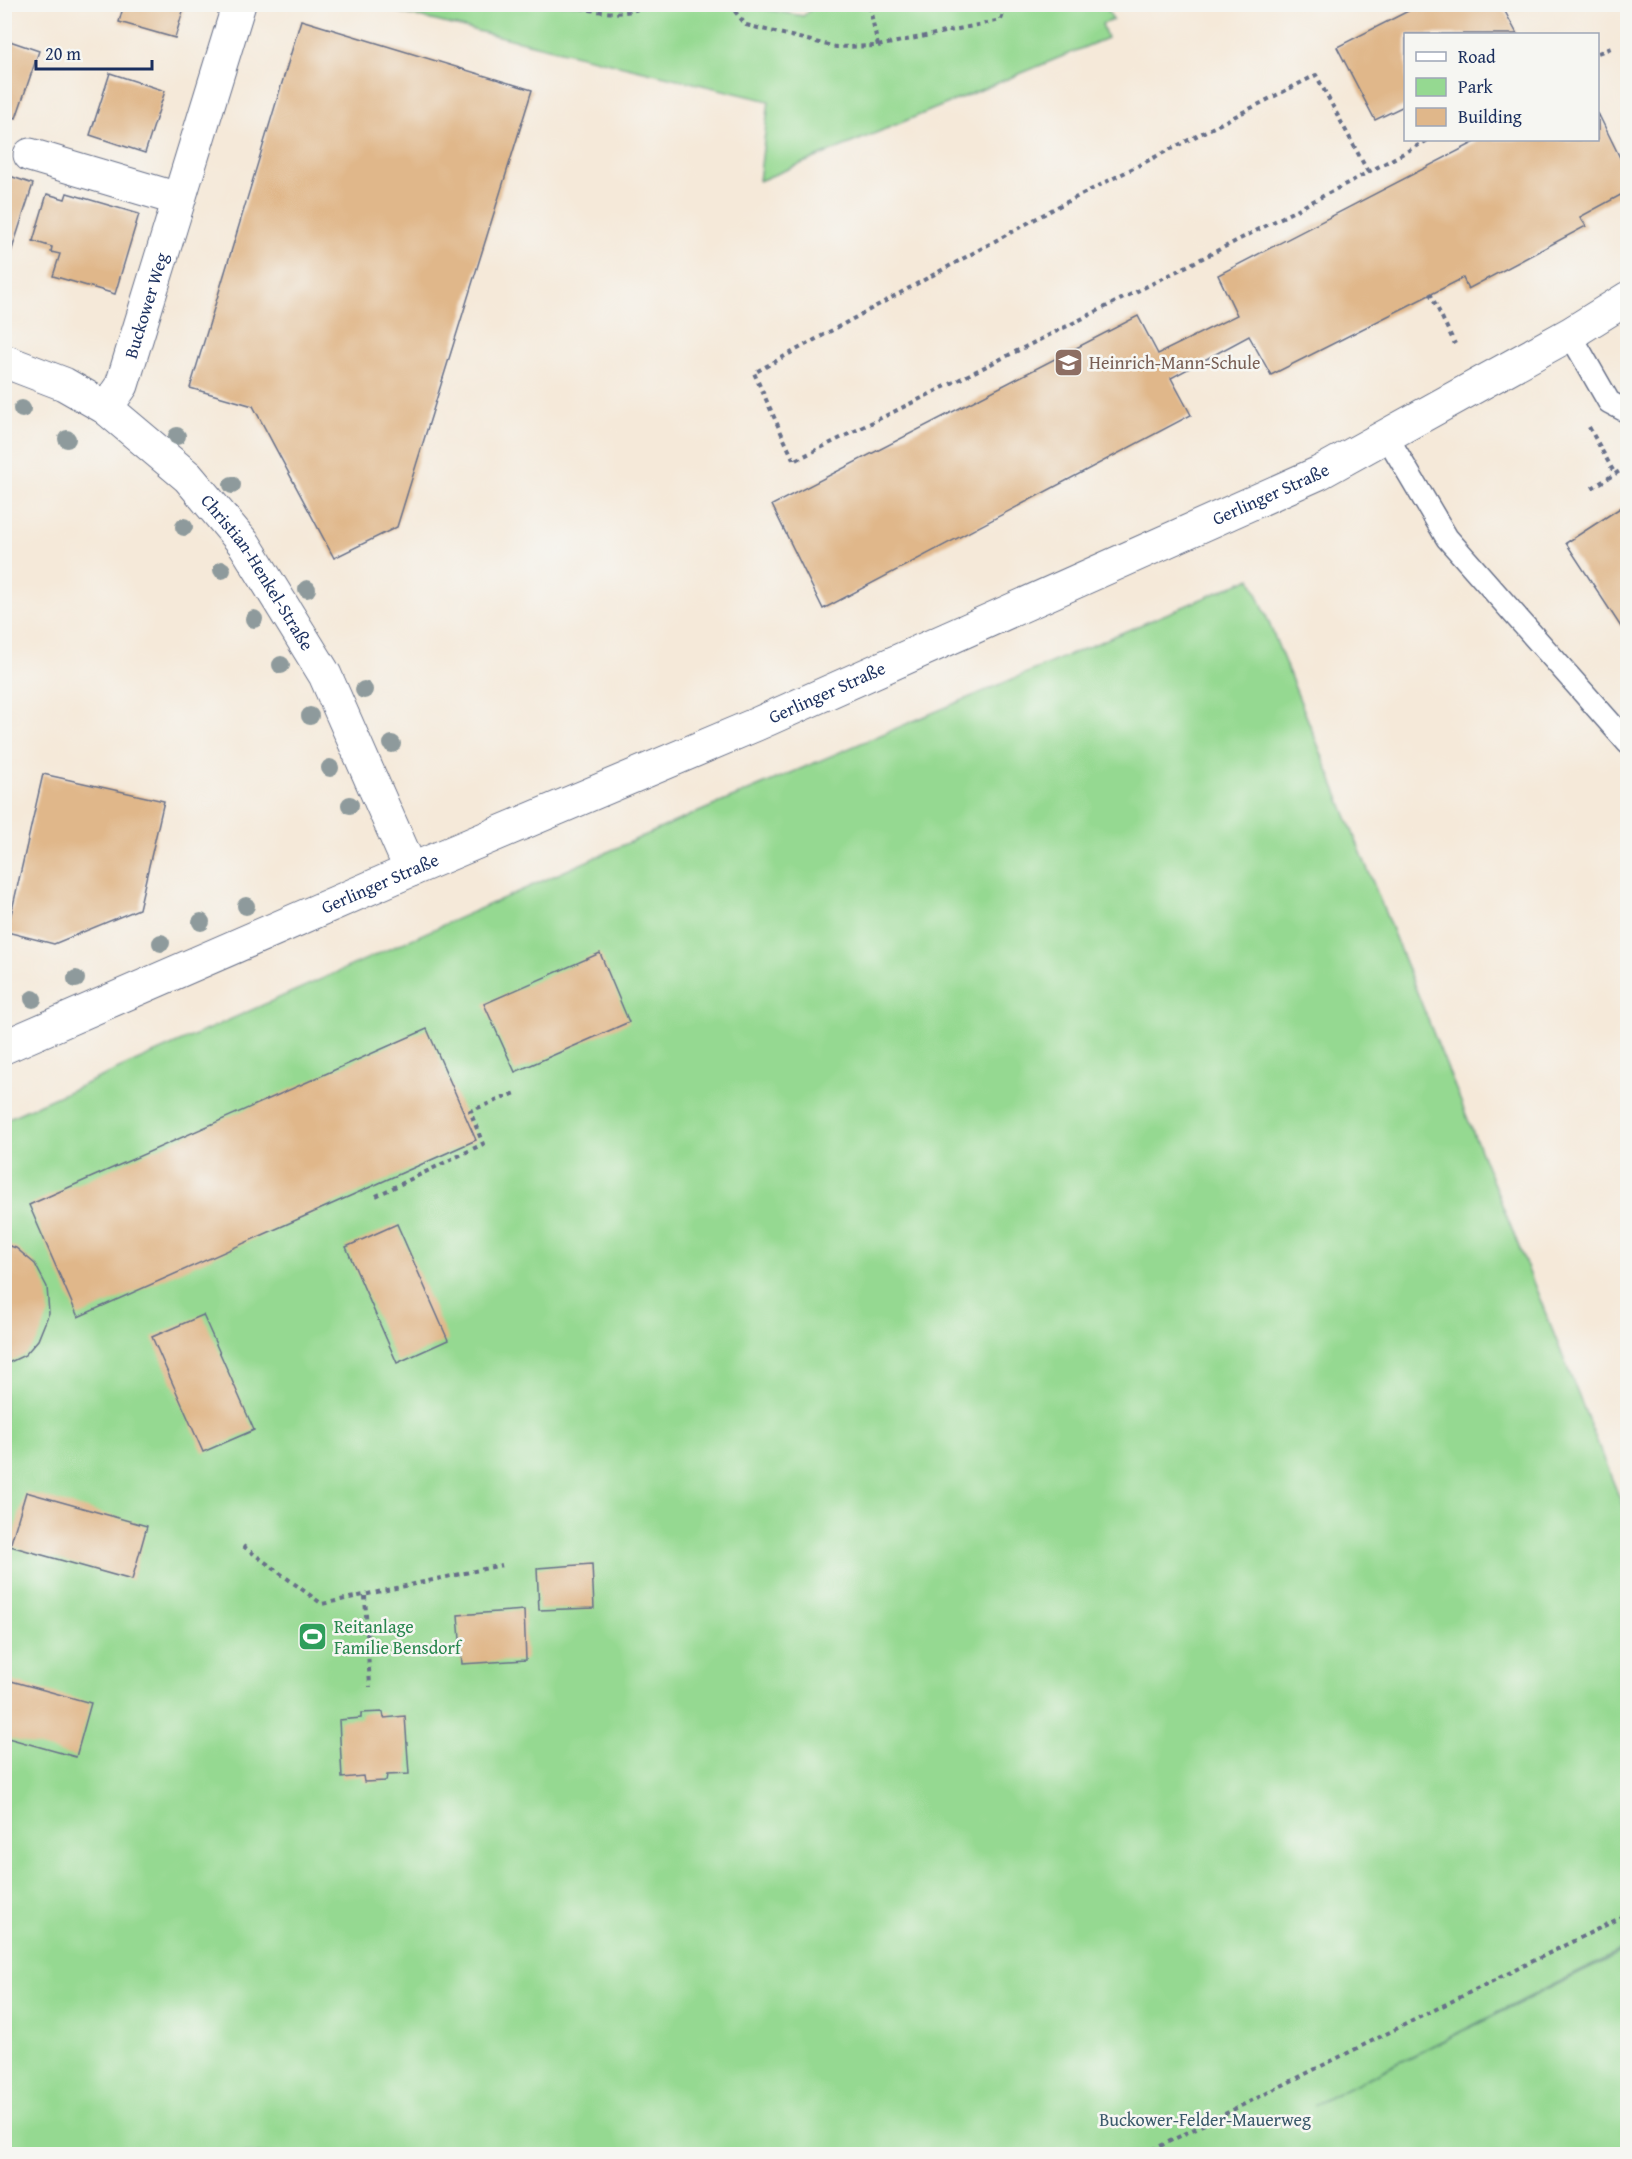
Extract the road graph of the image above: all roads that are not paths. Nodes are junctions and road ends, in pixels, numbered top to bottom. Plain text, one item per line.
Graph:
1 (239, 4) edge
2 (30, 155) dead end
3 (178, 199) junction
4 (1628, 298) edge
5 (1569, 334) junction
6 (4, 361) edge
7 (106, 408) junction
8 (1628, 412) edge
9 (1386, 435) junction
10 (1628, 743) edge
11 (411, 870) junction
12 (4, 1047) edge

1 - 3 street, Buckower Weg
2 - 3 street
3 - 7 street, Buckower Weg
4 - 5 street, Gerlinger Straße
5 - 8 lane
5 - 9 street, Gerlinger Straße
6 - 7 street, Christian-Henkel-Straße
7 - 11 street, Christian-Henkel-Straße
9 - 10 lane
9 - 11 street, Gerlinger Straße
11 - 12 street, Gerlinger Straße

